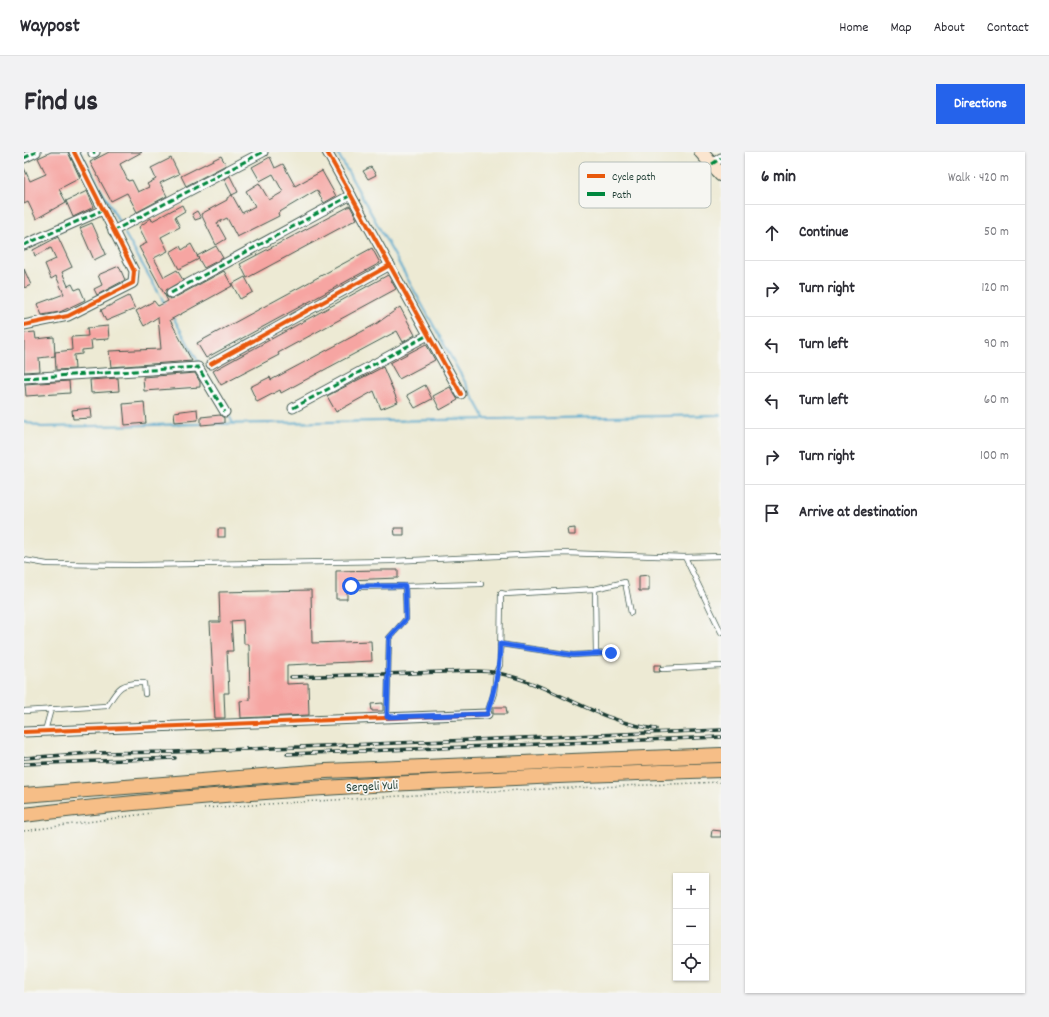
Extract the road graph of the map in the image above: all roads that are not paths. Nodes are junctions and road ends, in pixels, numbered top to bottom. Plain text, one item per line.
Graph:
1 (36, 152) edge
2 (74, 152) edge
3 (263, 152) edge
4 (327, 152) edge
5 (702, 152) edge
6 (24, 158) edge
7 (716, 161) edge
8 (721, 175) edge
9 (351, 195) junction
10 (103, 210) junction
11 (113, 231) junction
12 (24, 245) edge
13 (390, 265) junction
14 (171, 293) dead end
15 (24, 325) edge
16 (428, 334) junction
17 (211, 364) dead end
18 (24, 378) edge
19 (461, 394) dead end
20 (293, 408) dead end
21 (225, 412) dead end
22 (721, 556) edge
23 (685, 557) junction
24 (24, 560) edge
25 (481, 584) dead end
26 (351, 586) dead end
27 (405, 586) junction
28 (595, 589) junction
29 (631, 613) dead end
30 (721, 632) edge
31 (500, 644) junction
32 (611, 653) dead end
33 (596, 654) junction
34 (721, 666) edge
35 (662, 669) dead end
36 (145, 694) dead end
37 (51, 709) junction
38 (24, 711) edge
39 (487, 714) joint
40 (387, 717) junction
41 (45, 731) junction
42 (24, 732) edge
43 (721, 755) edge
44 (721, 770) edge
45 (24, 795) edge
46 (24, 815) edge

1 - 6 street
2 - 10 street
3 - 11 street
4 - 9 street
5 - 7 street
7 - 8 street
9 - 13 street
9 - 14 street
10 - 11 street
10 - 12 street
11 - 15 street
13 - 16 street
13 - 17 street
16 - 19 street
16 - 20 street
18 - 21 street
22 - 23 lane
23 - 24 lane
23 - 30 lane
25 - 27 lane
26 - 27 lane
27 - 40 lane
28 - 29 lane
28 - 31 lane
28 - 33 lane
31 - 33 lane
31 - 39 lane
32 - 33 lane
34 - 35 lane
36 - 37 lane
37 - 38 lane
37 - 41 lane
39 - 40 street
40 - 41 street
41 - 42 street
43 - 45 main road, Sergeli Yuli
44 - 46 main road, Sergeli Yuli

